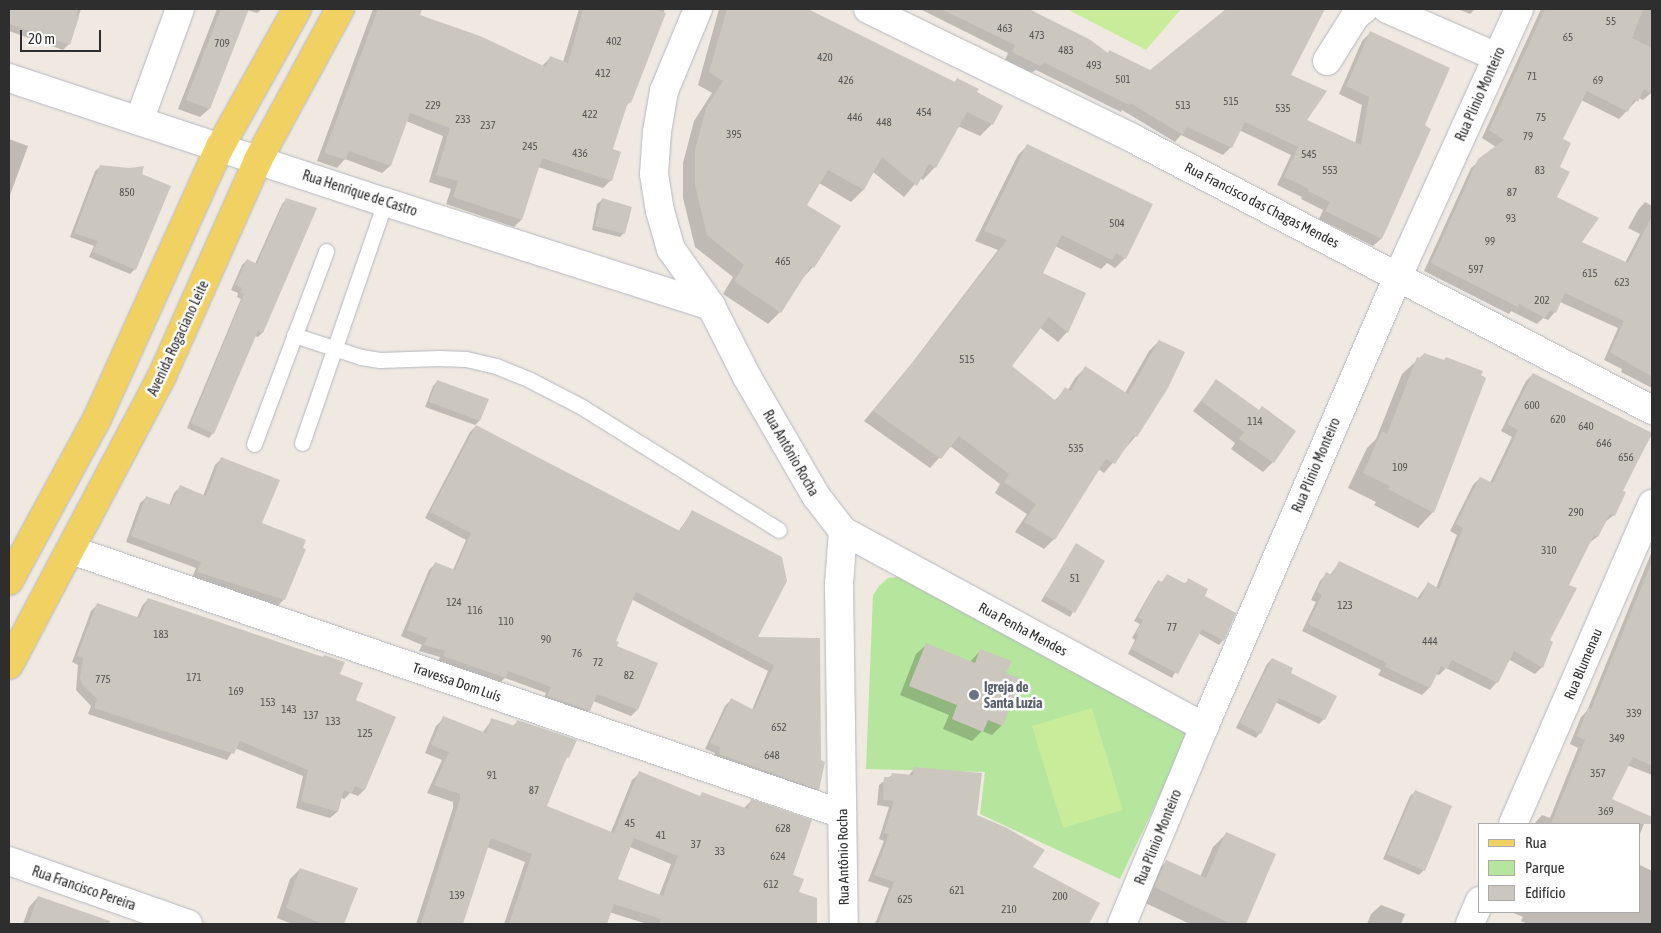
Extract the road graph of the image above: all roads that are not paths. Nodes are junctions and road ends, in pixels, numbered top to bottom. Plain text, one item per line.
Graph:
1 (180, 9) edge
2 (297, 9) edge
3 (340, 9) edge
4 (698, 9) edge
5 (868, 9) edge
6 (1364, 9) edge
7 (1387, 9) edge
8 (1519, 9) edge
9 (1497, 56) junction
10 (1327, 61) dead end
11 (9, 78) edge
12 (139, 121) junction
13 (220, 148) junction
14 (258, 160) junction
15 (385, 202) junction
16 (326, 251) dead end
17 (1398, 276) junction
18 (712, 306) junction
19 (294, 335) junction
20 (335, 349) junction
21 (1652, 410) edge
22 (254, 444) dead end
23 (302, 444) dead end
24 (1652, 504) edge
25 (779, 530) dead end
26 (843, 531) junction
27 (71, 550) junction
28 (9, 582) edge
29 (9, 665) edge
30 (1204, 727) junction
31 (842, 814) junction
32 (1513, 823) edge
33 (9, 861) edge
34 (188, 924) edge
35 (844, 924) edge
36 (1122, 924) edge

1 - 12 street
2 - 13 main road
3 - 14 main road, Avenida Rogaciano Leite
4 - 18 street, Rua Antônio Rocha
5 - 17 street, Rua Francisco das Chagas Mendes
6 - 10 street
7 - 9 street
8 - 9 street, Rua Plinio Monteiro
9 - 17 street, Rua Plinio Monteiro
11 - 12 street, Rua Henrique de Castro
12 - 13 street, Rua Henrique de Castro
13 - 14 street, Rua Henrique de Castro
13 - 28 main road
14 - 15 street, Rua Henrique de Castro
14 - 27 main road, Avenida Rogaciano Leite
15 - 18 street, Rua Henrique de Castro
15 - 20 lane
16 - 19 lane
17 - 21 street, Rua Francisco das Chagas Mendes
17 - 30 street, Rua Plinio Monteiro
18 - 26 street, Rua Antônio Rocha
19 - 20 lane
19 - 22 lane
20 - 23 lane
20 - 25 lane
24 - 32 street, Rua Blumenau
26 - 30 street, Rua Penha Mendes
26 - 31 street, Rua Antônio Rocha
27 - 29 main road, Avenida Rogaciano Leite
27 - 31 street, Travessa Dom Luís
30 - 36 street, Rua Plinio Monteiro
31 - 35 street, Rua Antônio Rocha
33 - 34 street, Rua Francisco Pereira

